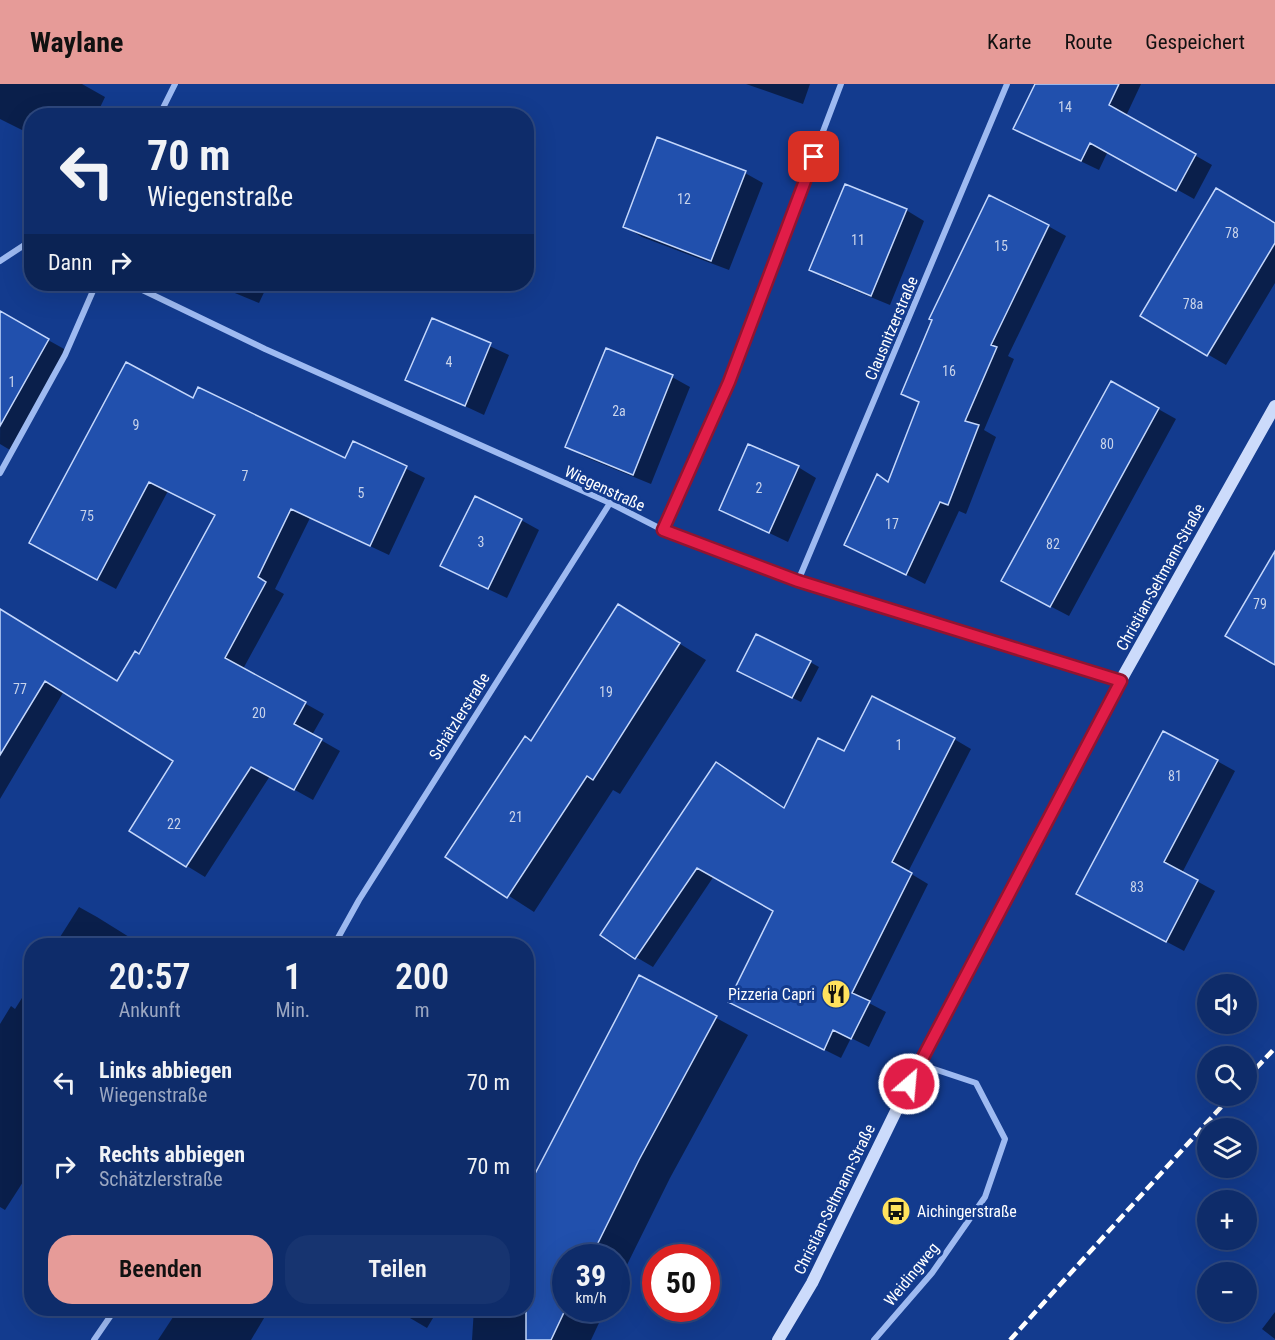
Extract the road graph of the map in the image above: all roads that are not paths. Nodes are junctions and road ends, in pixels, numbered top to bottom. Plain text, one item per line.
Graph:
1 (175, 84) edge
2 (841, 84) edge
3 (1007, 84) edge
4 (163, 108) edge
5 (24, 245) edge
6 (0, 261) edge
7 (93, 291) edge
8 (145, 291) edge
9 (1275, 406) edge
10 (0, 473) edge
11 (610, 503) junction
12 (663, 530) junction
13 (798, 581) junction
14 (1121, 681) junction
15 (338, 938) edge
16 (919, 1064) junction
17 (110, 1316) edge
18 (94, 1340) edge
19 (778, 1340) edge
20 (874, 1340) edge

1 - 4 street
2 - 12 street
3 - 13 street, Clausnitzerstraße
5 - 6 street
7 - 10 street
8 - 11 street, Wiegenstraße
9 - 14 main road, Christian-Seltmann-Straße
11 - 12 street, Wiegenstraße
11 - 15 street, Schätzlerstraße
12 - 13 street, Wiegenstraße
13 - 14 street, Wiegenstraße
14 - 16 main road, Christian-Seltmann-Straße
16 - 19 main road, Christian-Seltmann-Straße
16 - 20 street, Weidingweg
17 - 18 street

